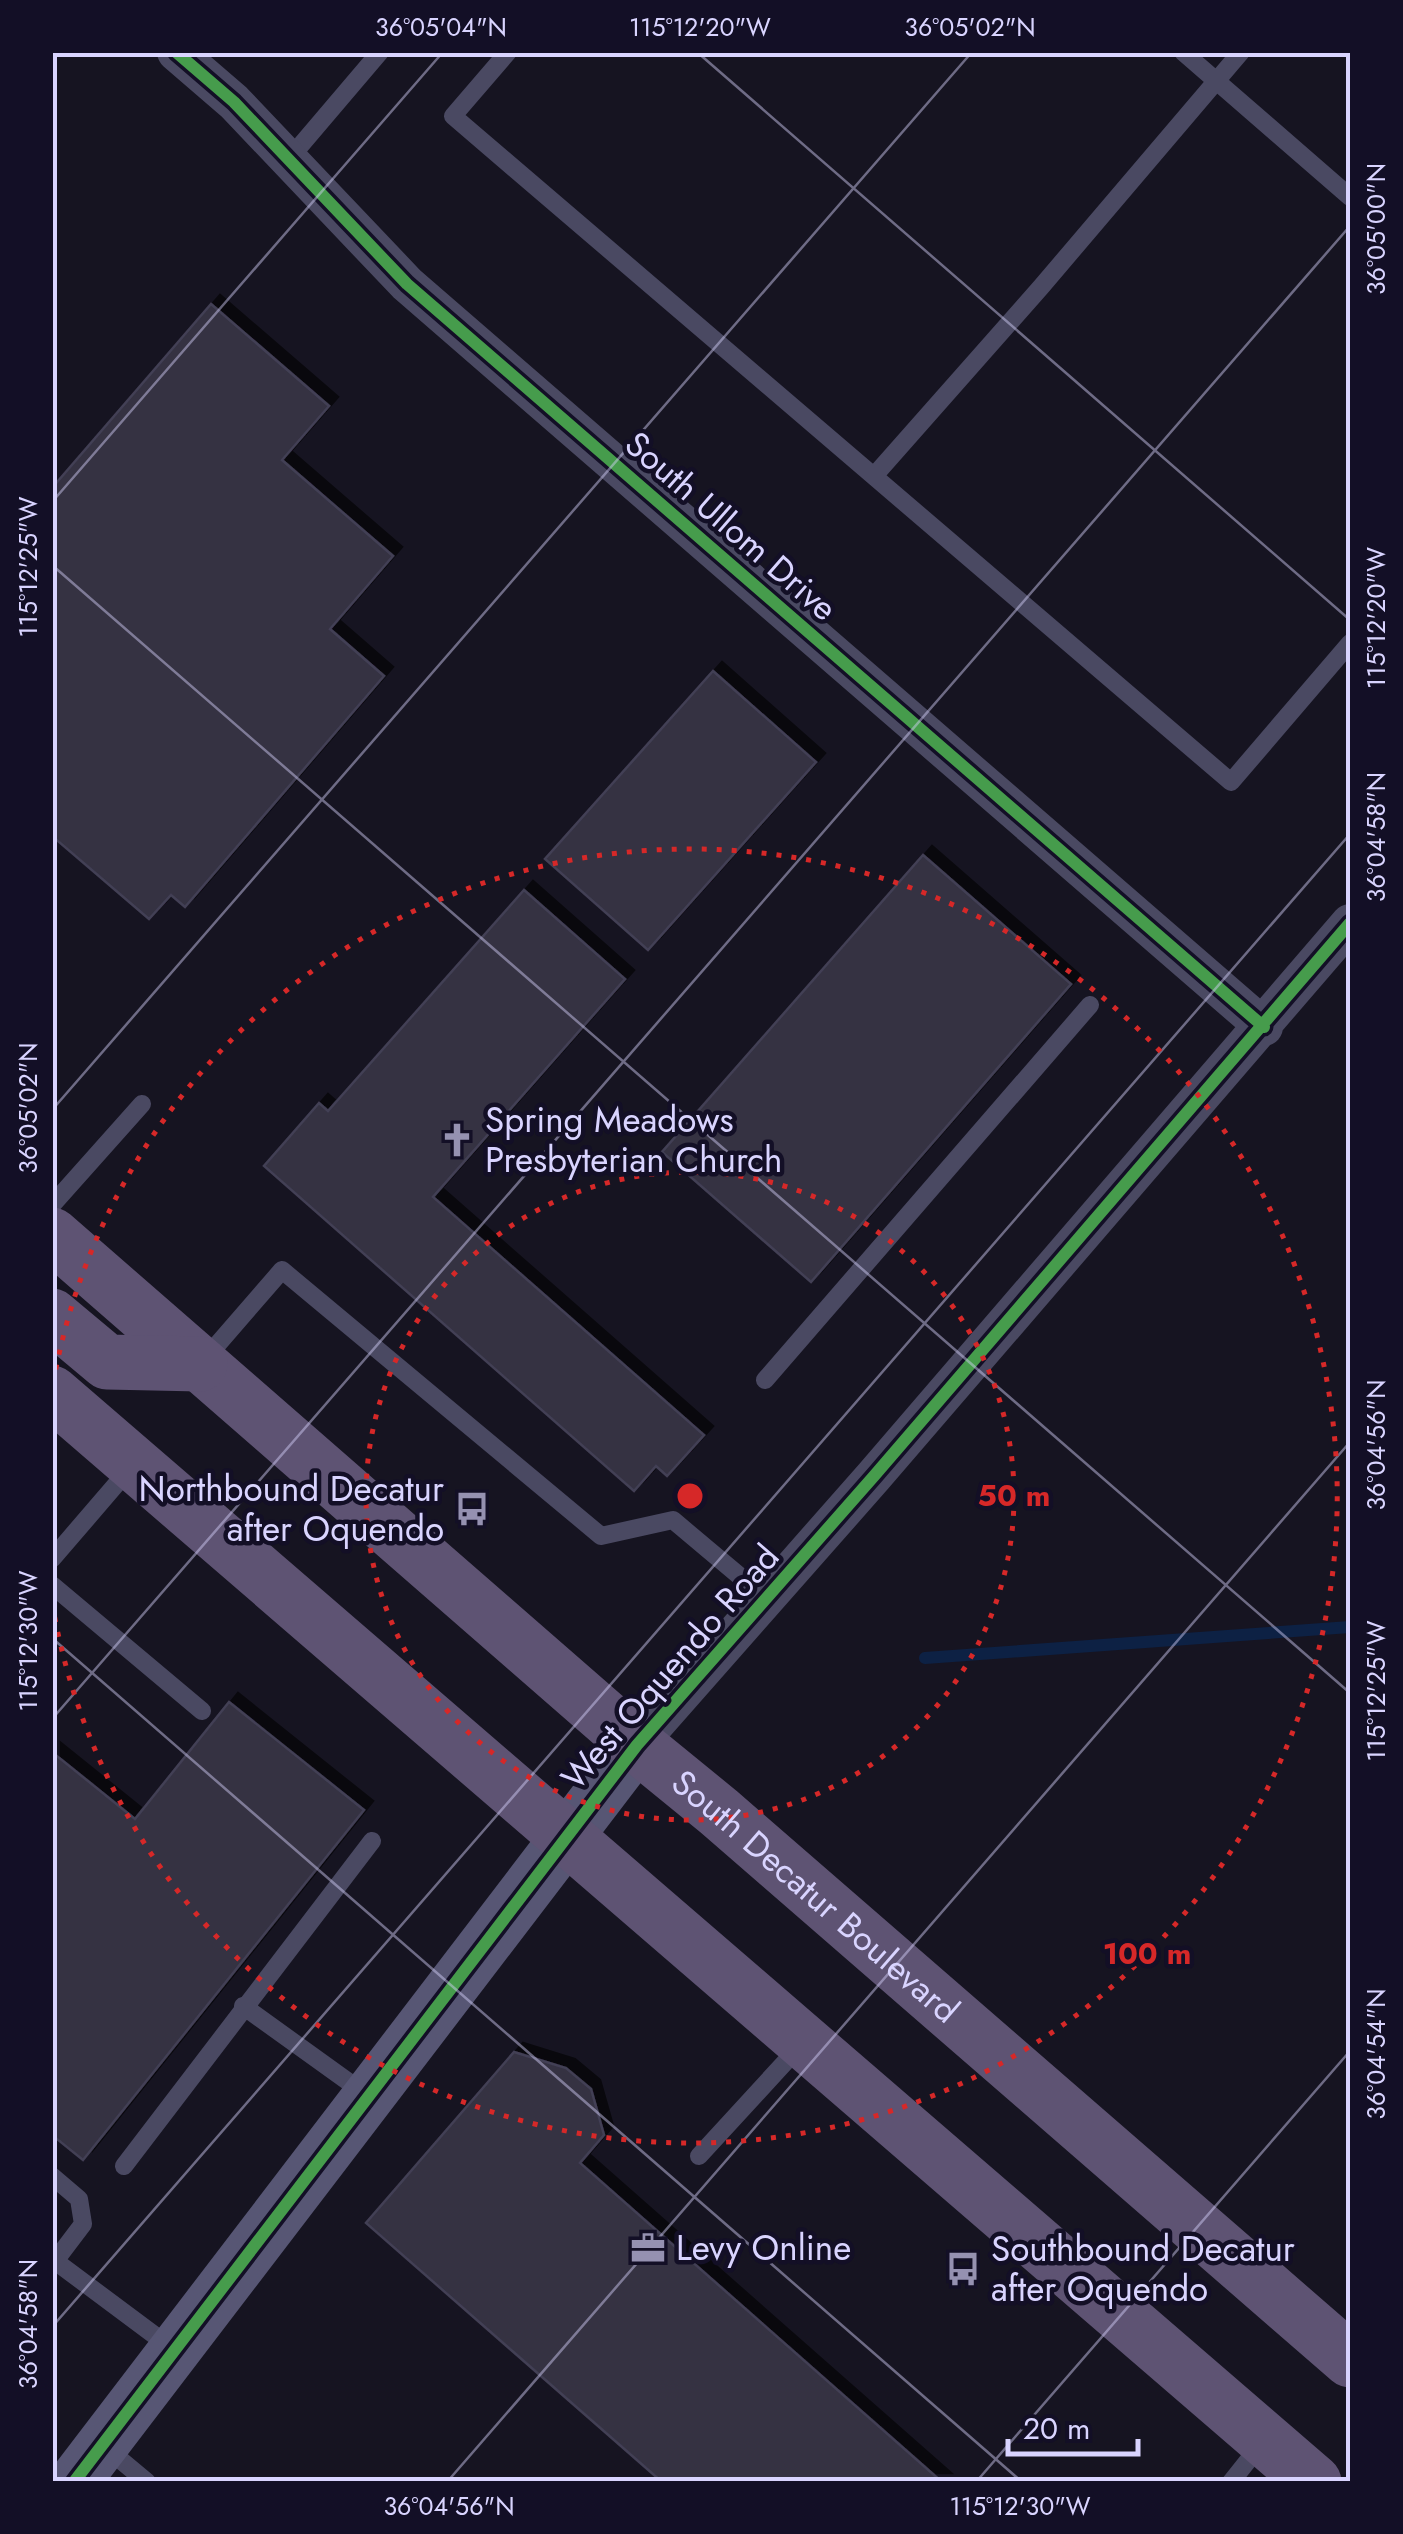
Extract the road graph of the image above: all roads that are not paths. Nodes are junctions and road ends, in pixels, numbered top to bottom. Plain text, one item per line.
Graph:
1 (176, 52) edge
2 (380, 52) edge
3 (508, 52) edge
4 (1183, 52) edge
5 (1240, 52) edge
6 (1217, 82) junction
7 (288, 159) junction
8 (1350, 197) edge
9 (874, 476) junction
10 (1350, 643) edge
11 (1350, 924) edge
12 (1090, 1005) dead end
13 (1264, 1026) junction
14 (142, 1104) dead end
15 (52, 1205) edge
16 (52, 1235) edge
17 (52, 1316) edge
18 (200, 1364) junction
19 (765, 1380) dead end
20 (52, 1393) edge
21 (134, 1463) junction
22 (52, 1559) edge
23 (52, 1584) edge
24 (767, 1599) junction
25 (202, 1711) dead end
26 (636, 1745) junction
27 (566, 1836) junction
28 (372, 1841) dead end
29 (243, 2006) junction
30 (805, 2041) junction
31 (367, 2096) junction
32 (699, 2156) dead end
33 (124, 2166) dead end
34 (52, 2176) edge
35 (54, 2263) edge
36 (174, 2350) junction
37 (1350, 2360) edge
38 (1266, 2439) junction
39 (88, 2463) edge
40 (147, 2482) edge
41 (1230, 2482) edge
42 (1314, 2482) edge

1 - 7 street, South Ullom Drive
2 - 7 lane
3 - 9 lane
4 - 6 lane
5 - 6 lane
6 - 8 lane
6 - 9 lane
7 - 13 street, South Ullom Drive
9 - 10 lane
11 - 13 street, West Oquendo Road
12 - 19 lane
13 - 24 street, West Oquendo Road
14 - 15 lane
16 - 18 main road, South Decatur Boulevard
17 - 18 main road
18 - 24 lane
18 - 26 main road, South Decatur Boulevard
20 - 21 main road
21 - 22 lane
21 - 27 main road
23 - 25 lane
24 - 26 street, West Oquendo Road
26 - 27 street, West Oquendo Road
26 - 37 main road, South Decatur Boulevard
27 - 30 main road
27 - 31 street, West Oquendo Road
28 - 29 lane
29 - 31 lane
29 - 33 lane
30 - 32 lane
30 - 38 main road
31 - 36 street, West Oquendo Road
34 - 35 lane
35 - 36 lane
36 - 39 street, West Oquendo Road
38 - 41 lane
38 - 42 main road
39 - 40 lane

